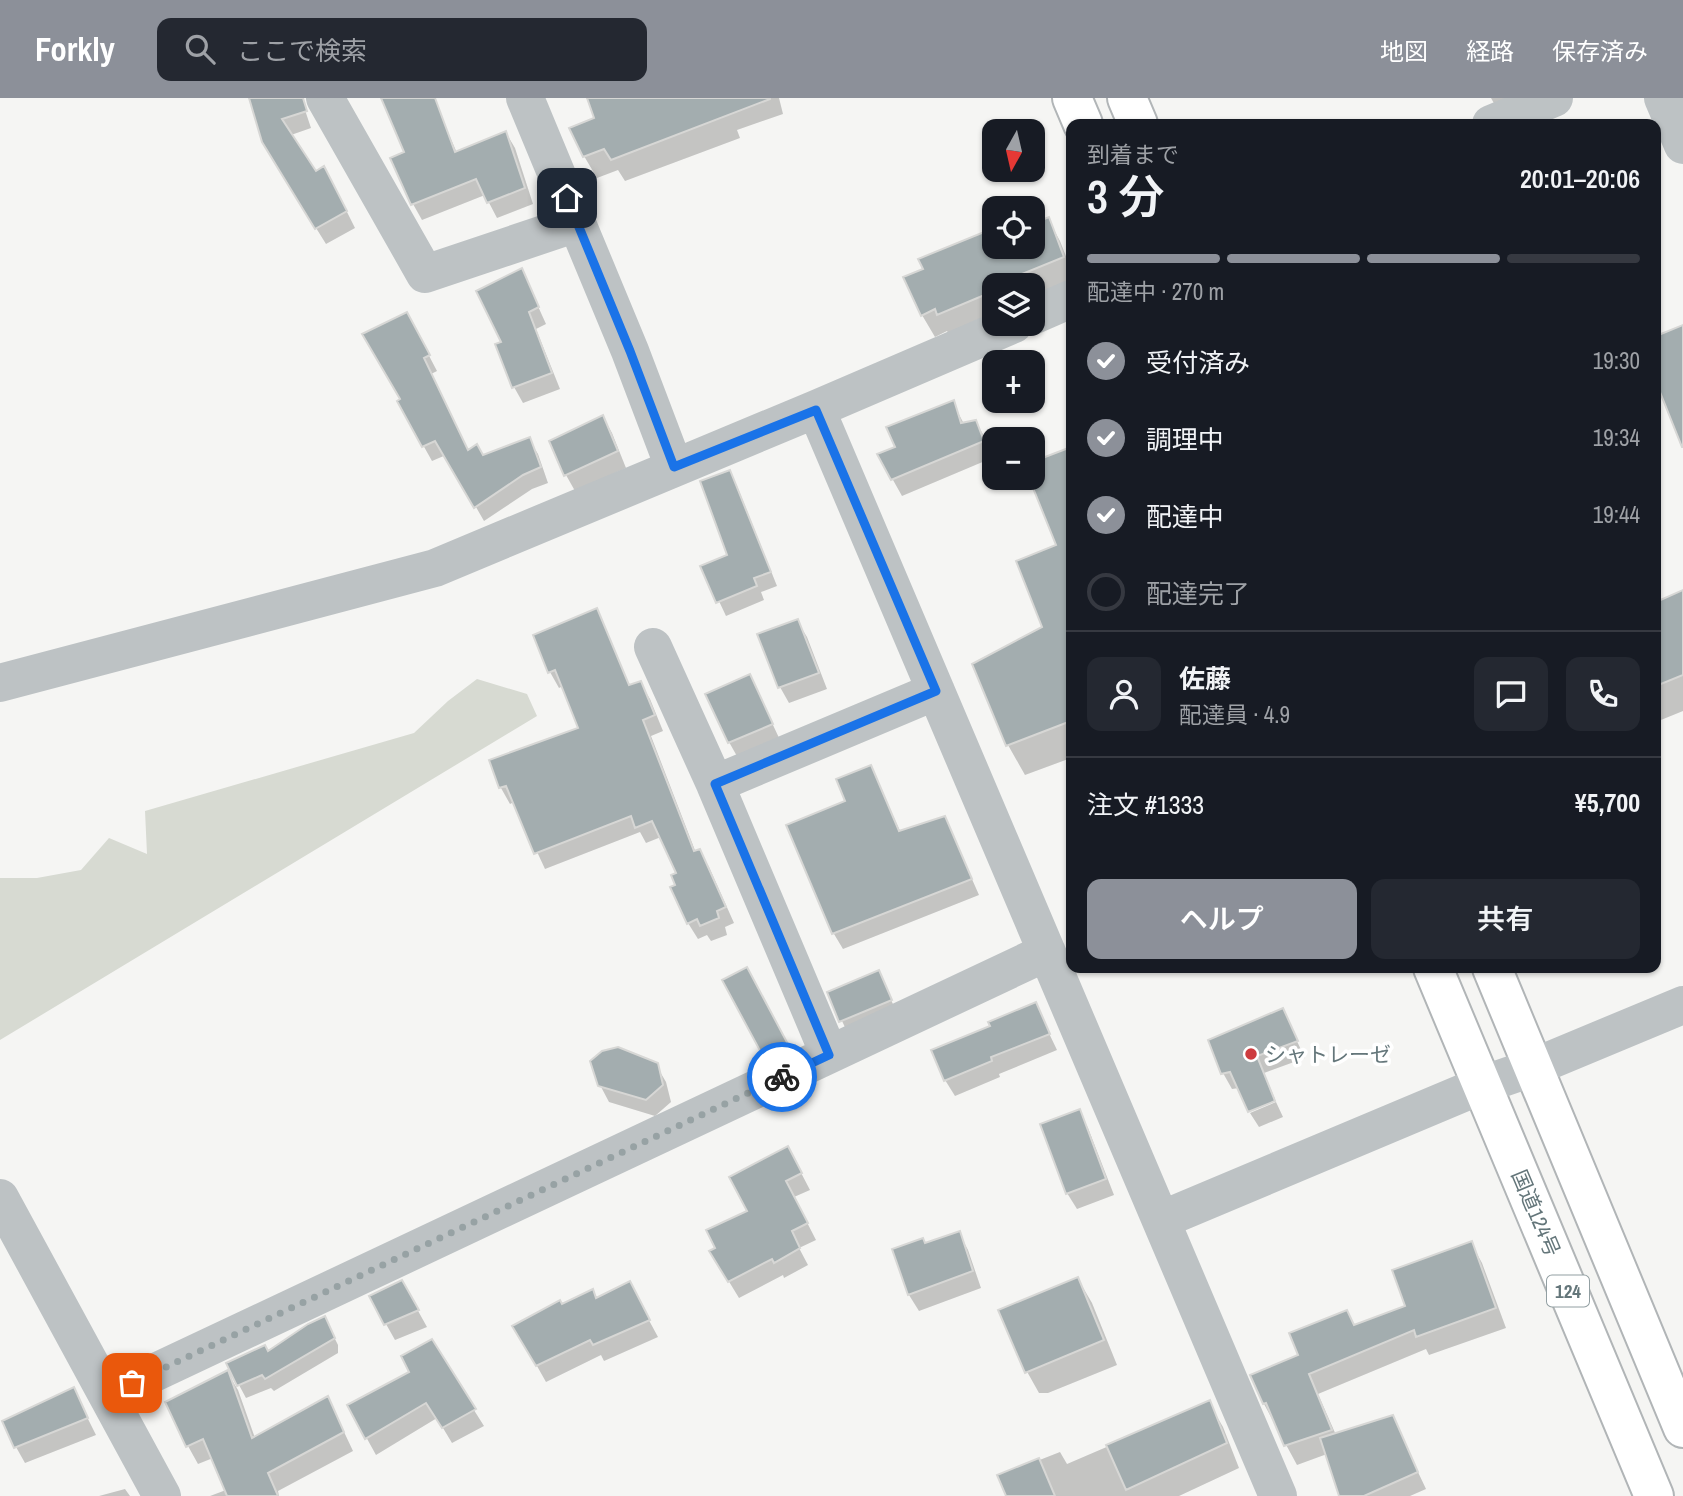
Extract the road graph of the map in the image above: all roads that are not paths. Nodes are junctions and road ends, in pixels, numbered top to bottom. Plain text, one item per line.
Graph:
1 (325, 98) edge
2 (525, 98) edge
3 (1072, 98) edge
4 (1127, 98) edge
5 (1554, 98) edge
6 (1663, 98) edge
7 (1081, 119) edge
8 (1136, 119) edge
9 (1503, 119) edge
10 (1683, 145) edge
11 (577, 222) junction
12 (1066, 301) edge
13 (1045, 310) edge
14 (986, 336) edge
15 (816, 410) junction
16 (674, 467) junction
17 (653, 647) dead end
18 (0, 683) edge
19 (936, 691) junction
20 (715, 784) junction
21 (1047, 952) junction
22 (1435, 973) edge
23 (1494, 973) edge
24 (1683, 1005) edge
25 (829, 1055) junction
26 (1534, 1067) junction
27 (1482, 1086) junction
28 (0, 1198) edge
29 (1161, 1220) junction
30 (107, 1395) junction
31 (1683, 1428) edge
32 (1267, 1492) edge
33 (162, 1496) edge
34 (1654, 1496) edge

1 - 11 street
2 - 11 street
3 - 7 highway
4 - 8 highway
5 - 9 street
6 - 10 street
11 - 16 street
12 - 13 street
14 - 15 street
15 - 16 street
15 - 19 street
16 - 18 street
17 - 20 street
19 - 20 street
19 - 21 street
20 - 25 street
21 - 25 street
21 - 29 street
22 - 27 highway, 国道124号 / 124
23 - 26 highway, 124
24 - 26 street
25 - 30 street
26 - 27 street
26 - 31 highway, 124
27 - 29 street
27 - 34 highway, 国道124号 / 124
28 - 30 street
29 - 32 street
30 - 33 street

